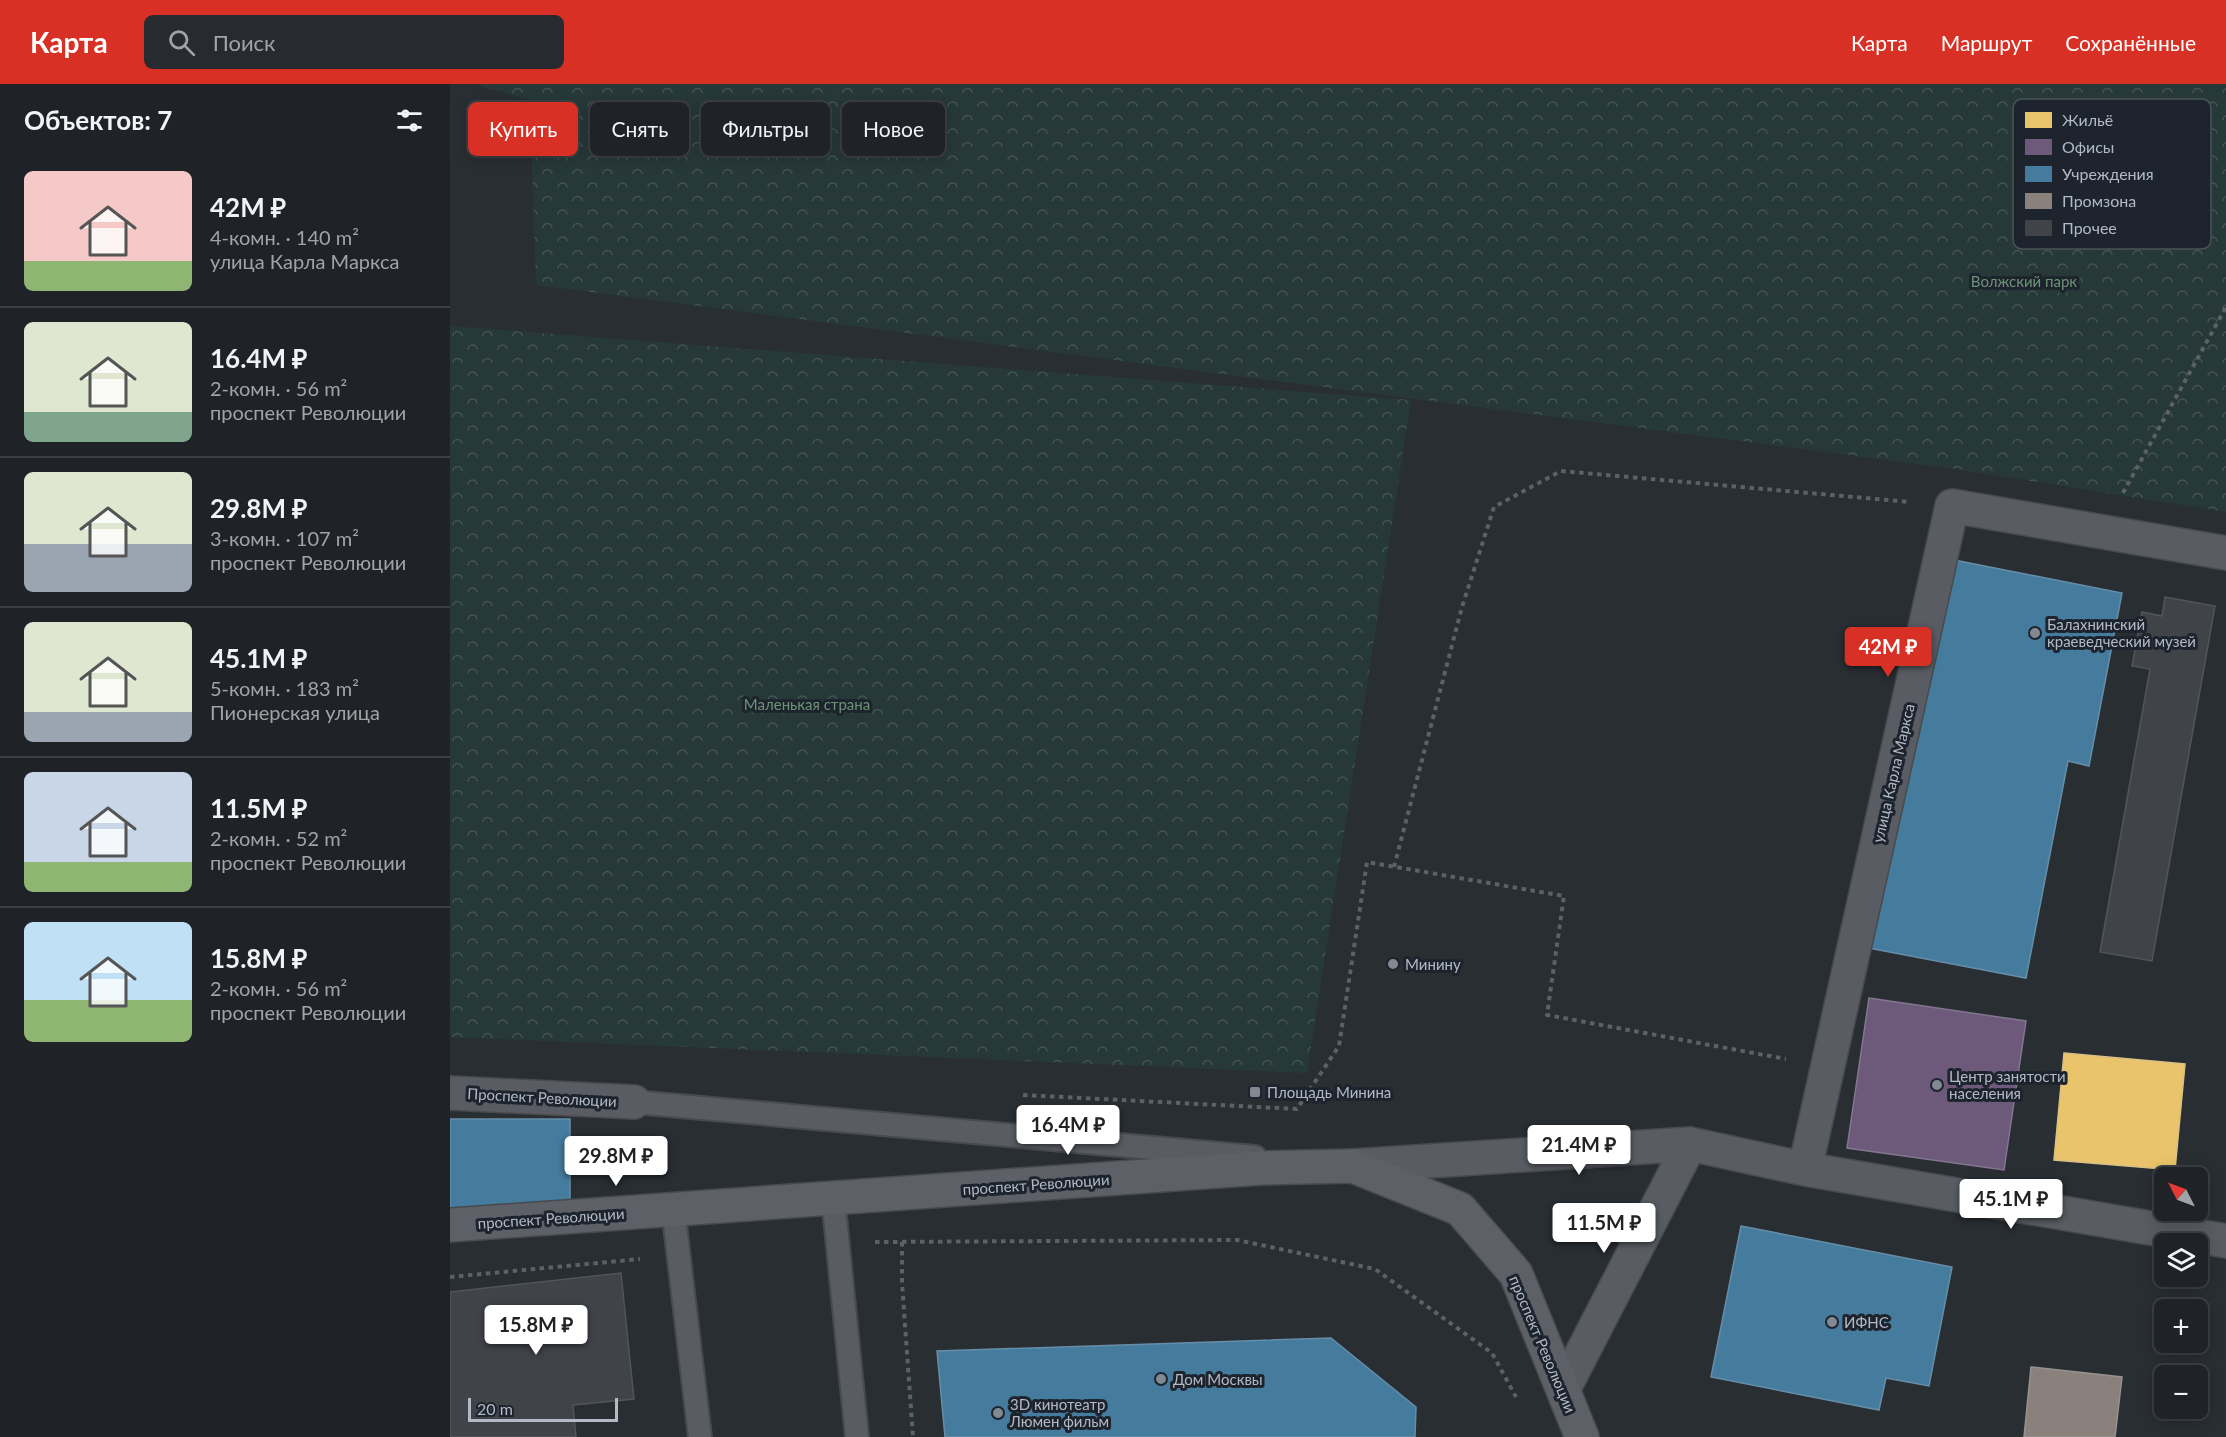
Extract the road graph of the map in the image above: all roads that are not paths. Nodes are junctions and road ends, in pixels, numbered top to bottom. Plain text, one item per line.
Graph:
1 (2226, 553) edge
2 (450, 1093) edge
3 (634, 1101) joint
4 (1690, 1144) junction
5 (1353, 1166) junction
6 (1805, 1169) junction
7 (833, 1197) junction
8 (673, 1208) junction
9 (450, 1225) edge
10 (2226, 1241) edge
11 (1564, 1388) junction
12 (700, 1437) edge
13 (857, 1437) edge
14 (1582, 1437) edge

1 - 6 street, улица Карла Маркса
2 - 3 street, Проспект Революции
3 - 5 lane
4 - 5 street
4 - 6 street
4 - 11 street
5 - 7 street, проспект Революции
5 - 11 street, проспект Революции
6 - 10 street
7 - 8 street, проспект Революции
7 - 13 lane
8 - 9 street, проспект Революции
8 - 12 lane
11 - 14 street, проспект Революции

